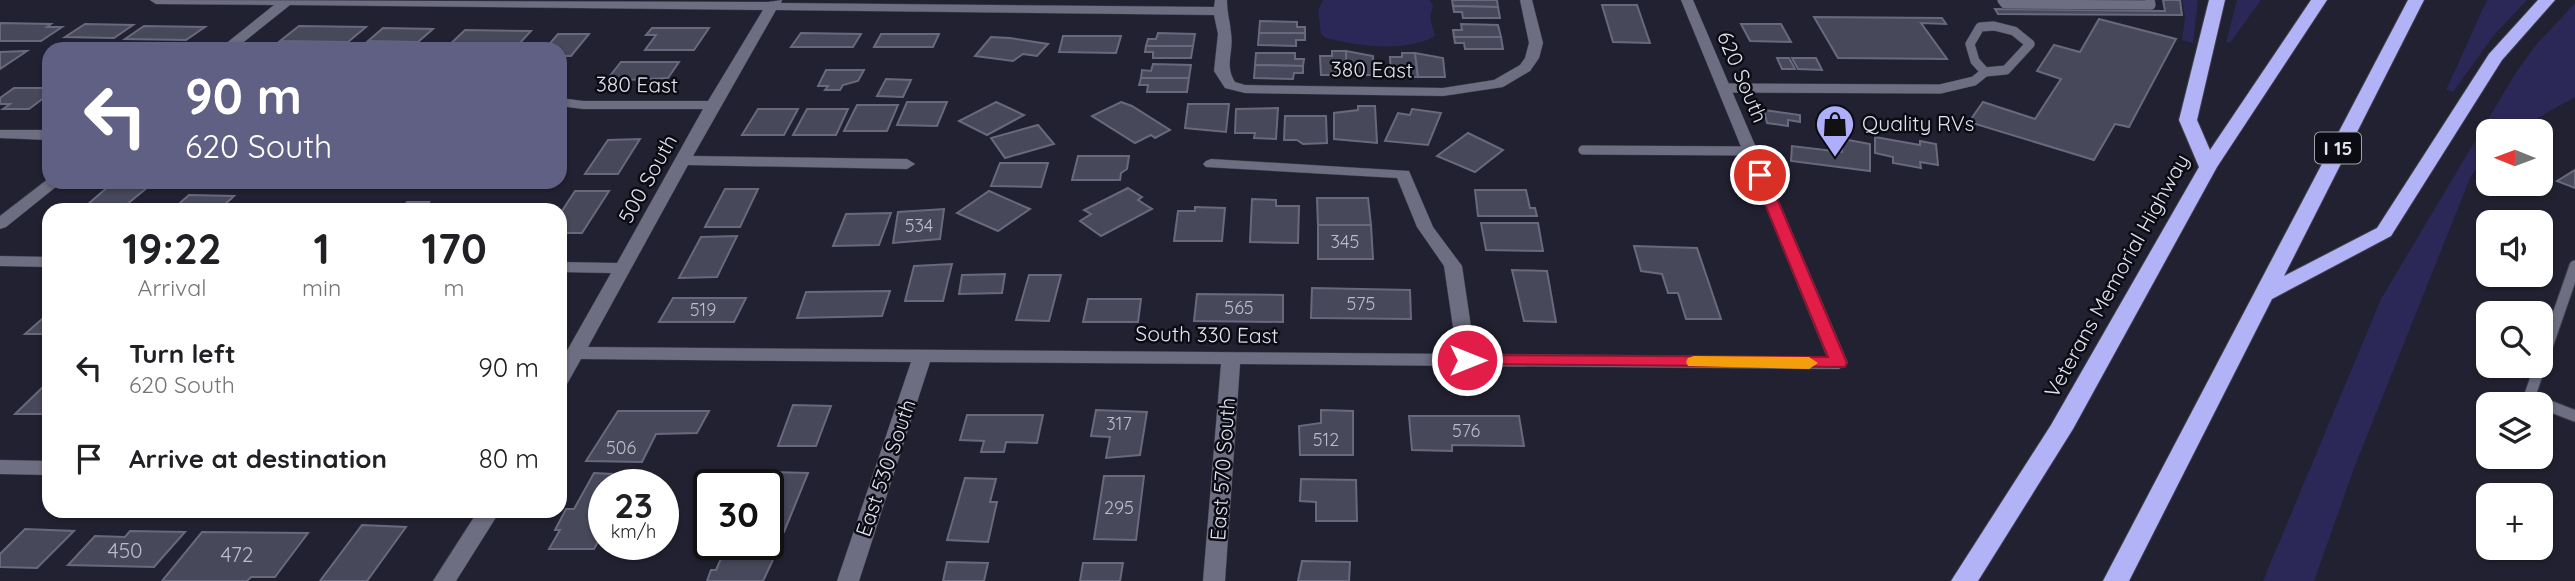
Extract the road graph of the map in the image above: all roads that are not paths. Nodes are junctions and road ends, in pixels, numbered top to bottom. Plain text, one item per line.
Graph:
1 (156, 0) edge
2 (1525, 0) edge
3 (1687, 0) edge
4 (2002, 0) edge
5 (2150, 0) edge
6 (2217, 0) edge
7 (2319, 0) edge
8 (2416, 0) edge
9 (2547, 0) edge
10 (288, 1) edge
11 (773, 4) edge
12 (1220, 6) edge
13 (235, 42) edge
14 (1986, 72) junction
15 (1724, 88) junction
16 (567, 103) edge
17 (713, 105) junction
18 (0, 134) edge
19 (42, 135) edge
20 (1583, 150) dead end
21 (1750, 151) junction
22 (683, 160) junction
23 (907, 164) dead end
24 (1212, 164) dead end
25 (2208, 167) junction
26 (45, 189) edge
27 (0, 224) edge
28 (0, 261) edge
29 (42, 262) edge
30 (2575, 266) edge
31 (567, 267) edge
32 (623, 268) junction
33 (2262, 296) junction
34 (2553, 330) edge
35 (574, 353) junction
36 (923, 355) junction
37 (1231, 358) junction
38 (1467, 360) junction
39 (1839, 363) joint
40 (567, 366) edge
41 (2536, 378) edge
42 (2575, 416) edge
43 (0, 467) edge
44 (42, 468) edge
45 (484, 518) edge
46 (444, 581) edge
47 (848, 581) edge
48 (1214, 581) edge
49 (1964, 581) edge
50 (2116, 581) edge

1 - 10 street
2 - 12 street, 380 East
3 - 15 street, 620 South
4 - 5 lane
6 - 25 highway
7 - 25 highway, Veterans Memorial Highway
8 - 33 highway, I 15
9 - 33 highway
10 - 11 street
10 - 13 street
11 - 12 street
11 - 17 street, 500 South
14 - 14 lane
14 - 15 lane
15 - 21 street, 620 South
16 - 17 street, 380 East
17 - 22 street, 500 South
18 - 19 street
20 - 21 lane
21 - 39 street, 620 South
22 - 23 street
22 - 32 street, 500 South
24 - 38 street
25 - 49 highway, Veterans Memorial Highway
26 - 27 street
28 - 29 street
30 - 34 lane
31 - 32 street
32 - 35 street, 500 South
33 - 50 highway, I 15
35 - 36 street, South 330 East
35 - 40 street, 500 South
36 - 37 street, South 330 East
36 - 47 street, East 530 South
37 - 38 street, South 330 East
37 - 48 street, East 570 South
38 - 39 street, South 330 East
41 - 42 lane
43 - 44 street
45 - 46 street

